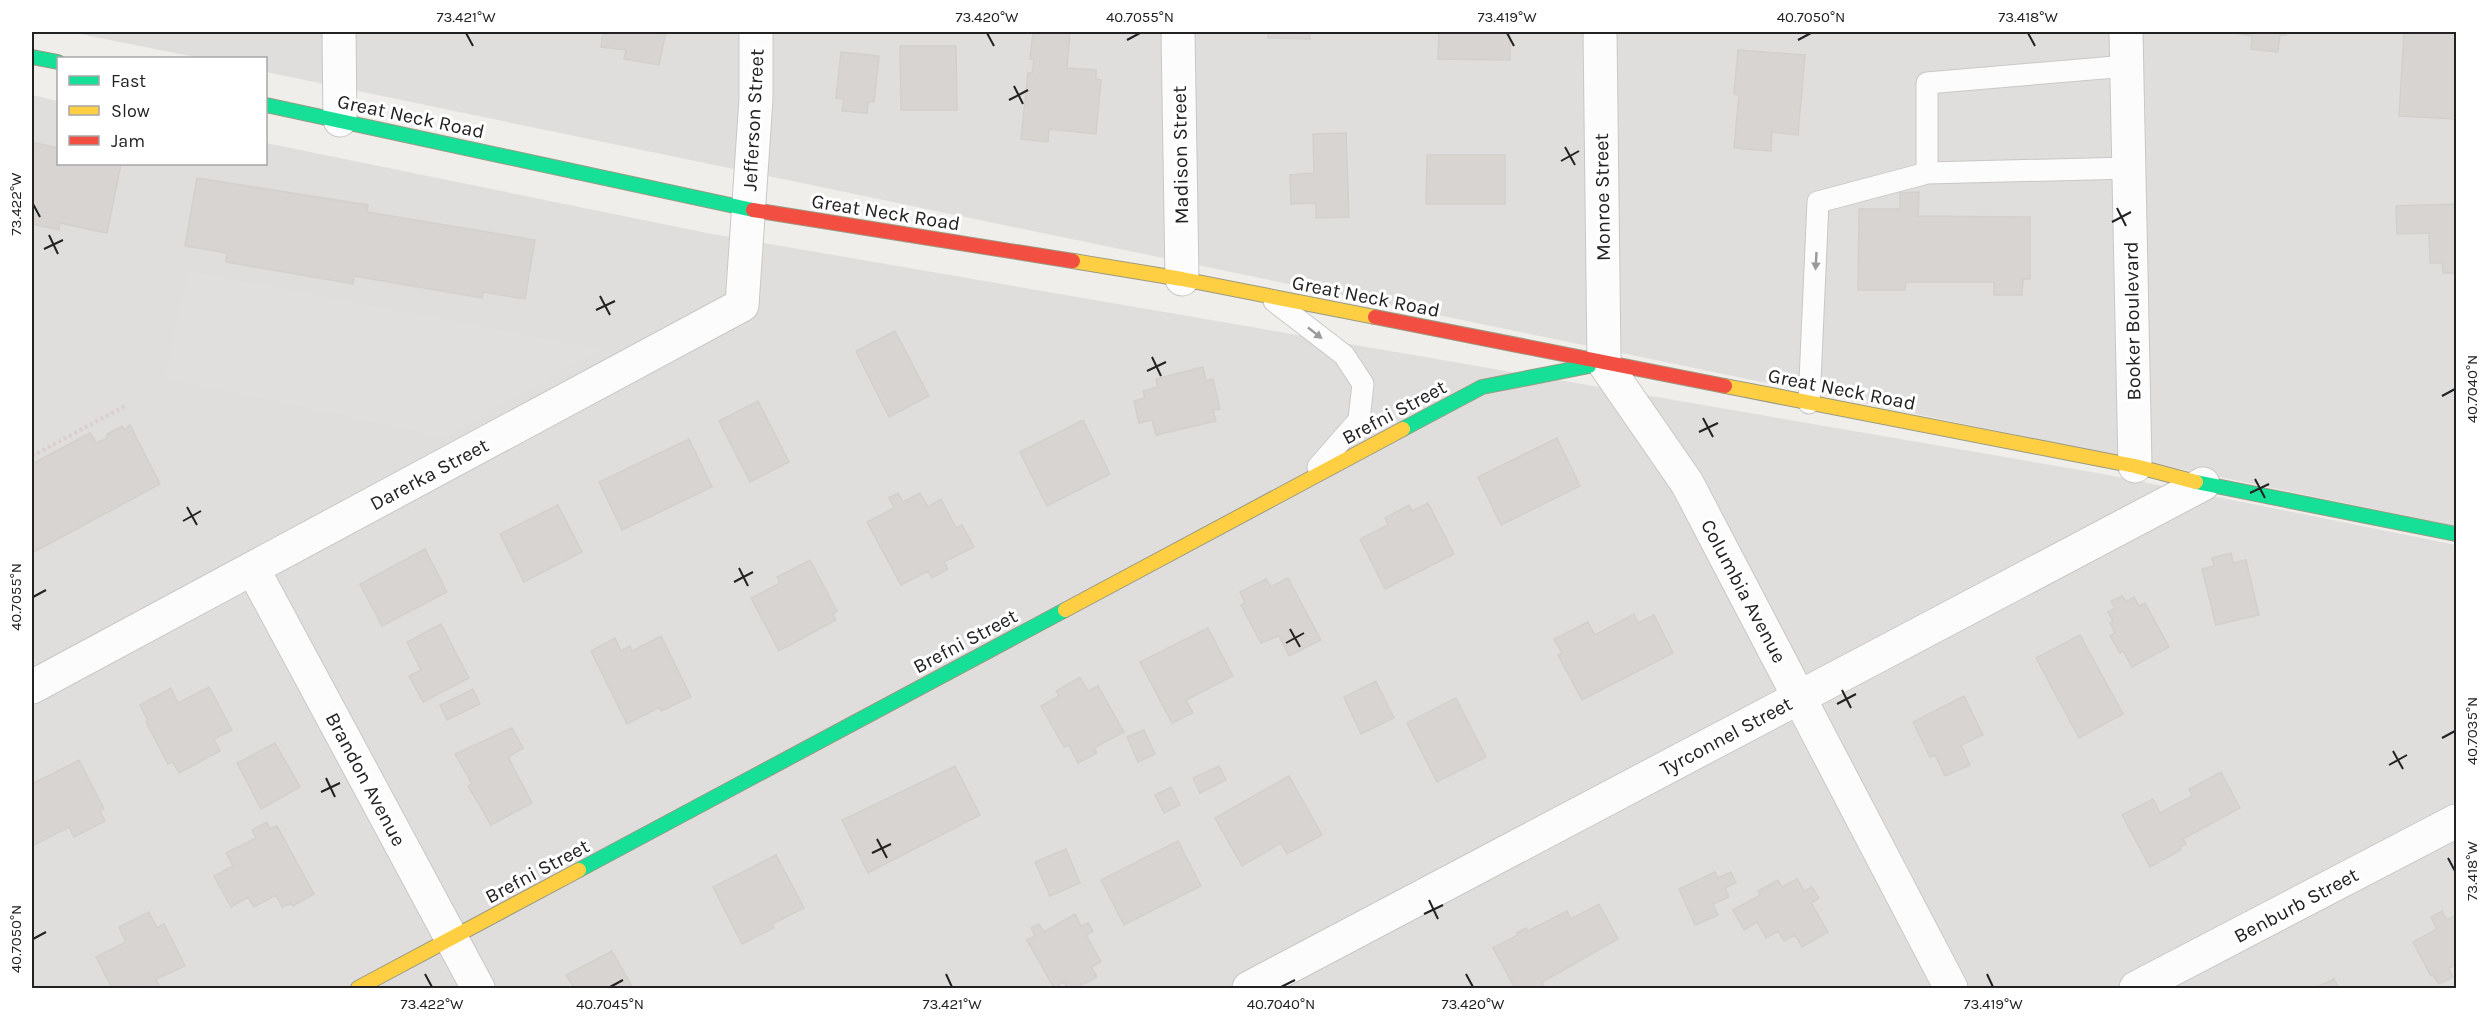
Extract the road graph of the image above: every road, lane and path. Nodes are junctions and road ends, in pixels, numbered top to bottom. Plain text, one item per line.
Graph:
1 (339, 32) edge
2 (756, 32) edge
3 (1178, 32) edge
4 (1599, 32) edge
5 (2126, 32) edge
6 (32, 57) edge
7 (57, 62) edge
8 (2127, 66) junction
9 (267, 105) edge
10 (340, 120) junction
11 (2129, 168) junction
12 (1927, 173) junction
13 (748, 209) junction
14 (1182, 279) junction
15 (1269, 297) junction
16 (1604, 363) junction
17 (1809, 403) junction
18 (127, 405) dead end
19 (32, 456) edge
20 (2135, 466) junction
21 (1305, 482) junction
22 (2203, 484) junction
23 (2457, 534) edge
24 (253, 569) junction
25 (32, 687) edge
26 (1800, 697) junction
27 (2457, 821) edge
28 (452, 938) junction
29 (358, 988) edge
30 (478, 988) edge
31 (1249, 988) edge
32 (1951, 988) edge
33 (2136, 988) edge

1 - 10 street
2 - 13 street, Jefferson Street
3 - 14 street, Madison Street
4 - 16 street, Monroe Street
5 - 8 street, Booker Boulevard
6 - 7 main road
8 - 11 street, Booker Boulevard
8 - 12 lane
9 - 10 main road, Great Neck Road
10 - 13 main road, Great Neck Road
11 - 12 lane
11 - 20 street, Booker Boulevard
12 -> 17 lane
13 - 14 main road, Great Neck Road
13 - 24 street, Darerka Street
14 - 15 main road, Great Neck Road
15 - 16 main road, Great Neck Road
15 -> 21 lane
16 - 17 main road, Great Neck Road
16 - 21 main road, Brefni Street
16 - 26 street, Columbia Avenue
17 - 20 main road, Great Neck Road
18 - 19 path
20 - 22 main road, Great Neck Road
21 - 28 main road, Brefni Street
22 - 23 main road, Great Neck Road
22 - 26 street, Tyrconnel Street
24 - 25 street, Darerka Street
24 - 28 street, Brandon Avenue
26 - 31 street, Tyrconnel Street
26 - 32 street, Columbia Avenue
27 - 33 street, Benburb Street
28 - 29 main road, Brefni Street
28 - 30 street, Brandon Avenue

